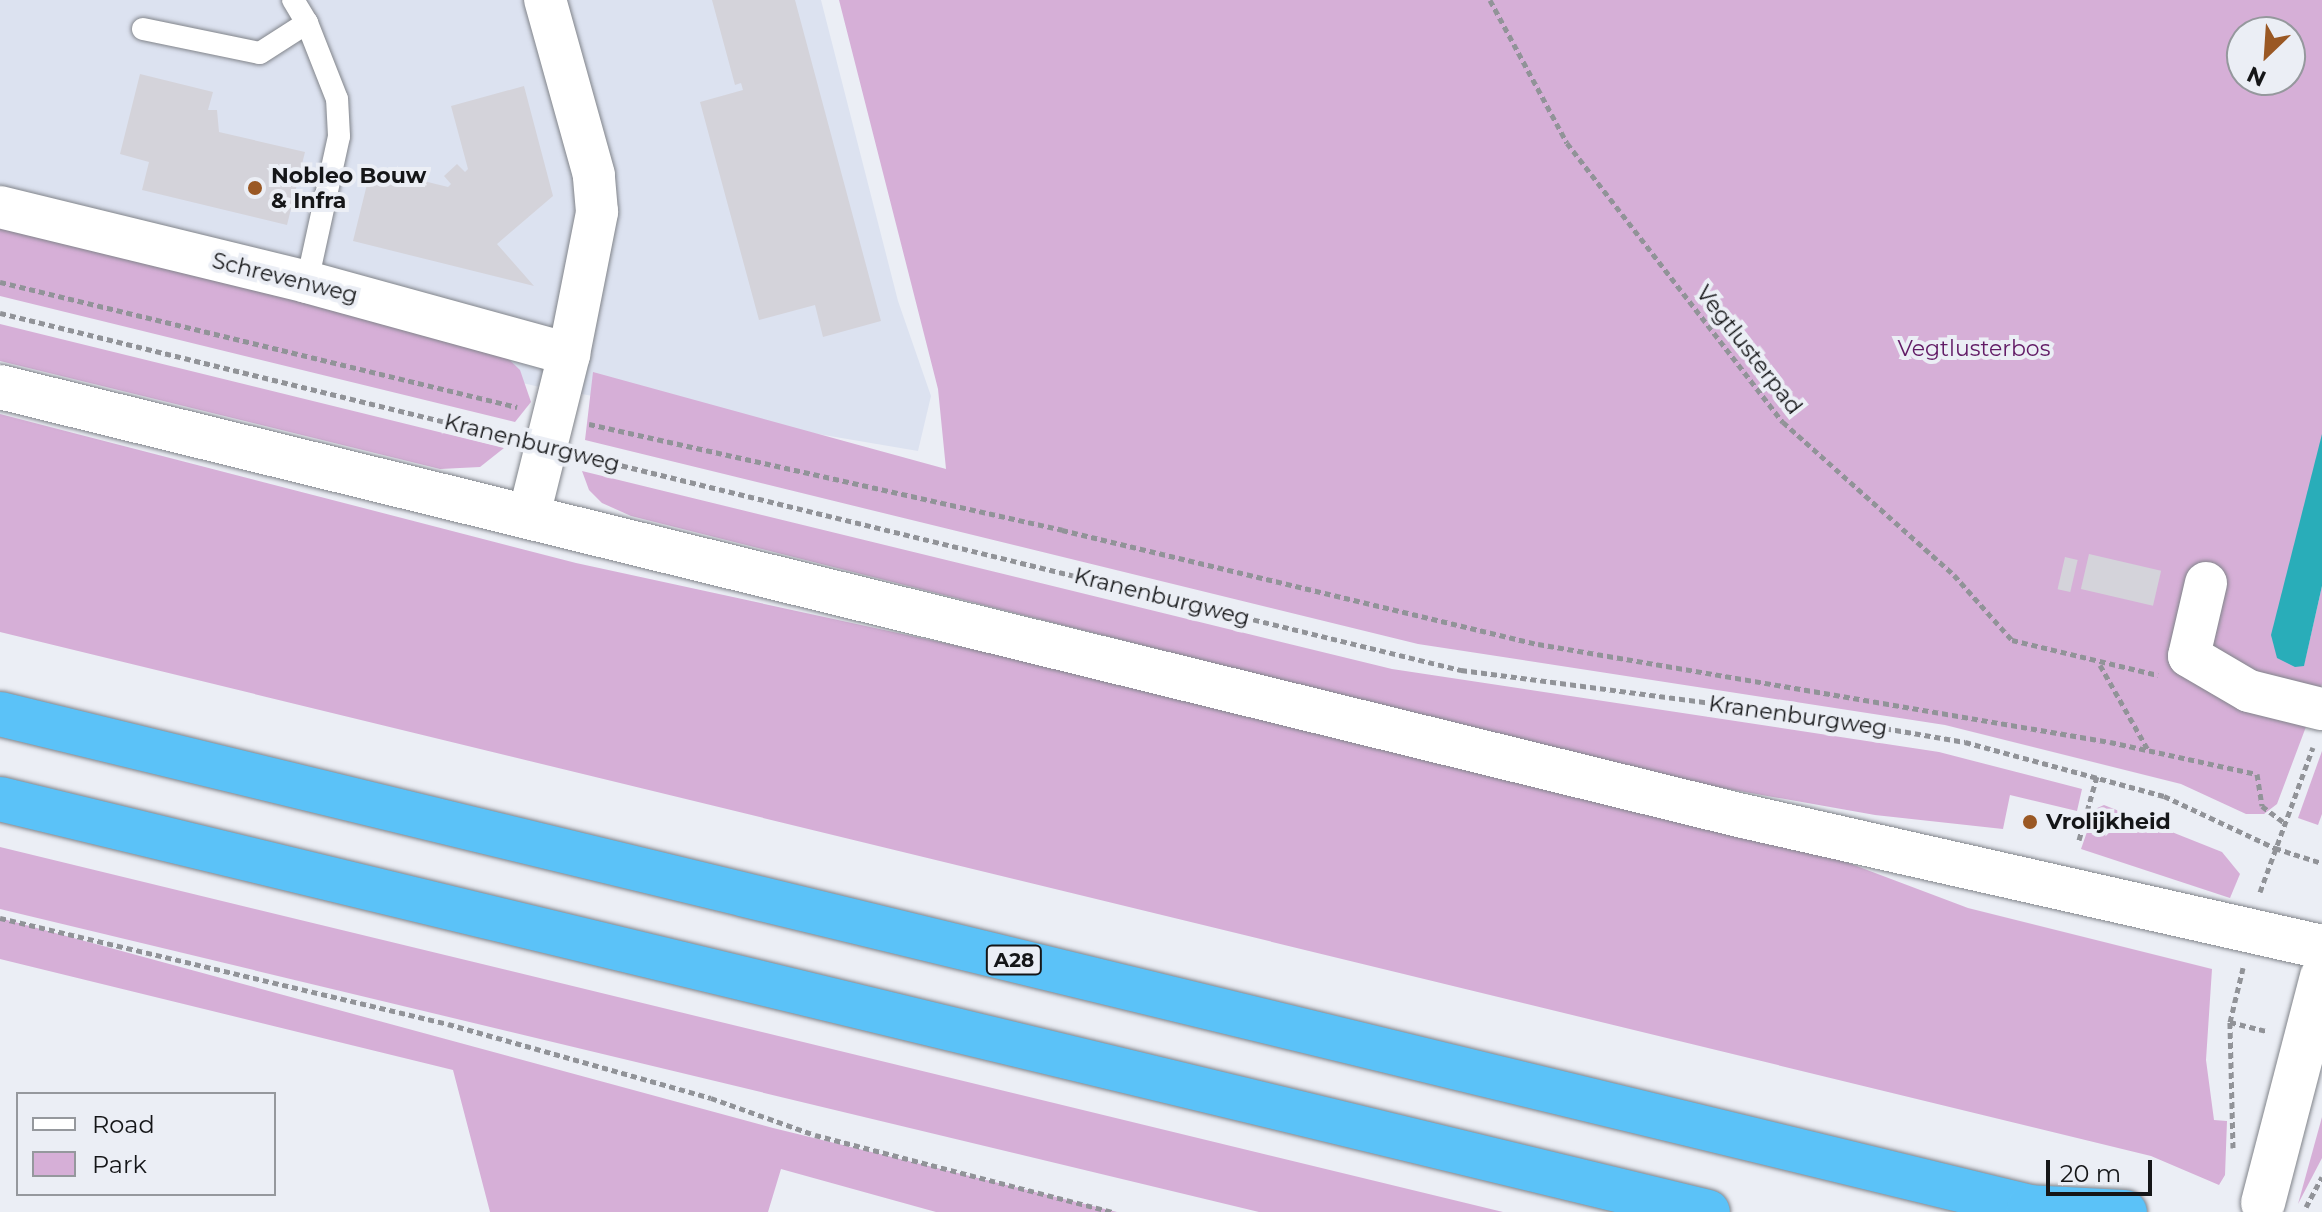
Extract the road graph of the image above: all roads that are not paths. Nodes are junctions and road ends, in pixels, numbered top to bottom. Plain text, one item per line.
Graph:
1 (293, 0) edge
2 (545, 0) edge
3 (307, 23) junction
4 (143, 29) dead end
5 (0, 207) edge
6 (307, 282) junction
7 (569, 354) junction
8 (0, 387) edge
9 (529, 515) junction
10 (2206, 583) dead end
11 (0, 714) edge
12 (2319, 722) edge
13 (0, 799) edge
14 (2322, 947) edge
15 (2322, 977) edge
16 (2283, 1208) edge
17 (2040, 1209) edge
18 (1708, 1212) edge
19 (2125, 1212) edge

1 - 3 lane
2 - 7 street
3 - 4 lane
3 - 6 lane
5 - 6 street, Schrevenweg
6 - 7 street, Schrevenweg
7 - 9 street
8 - 9 main road
9 - 14 main road
10 - 12 street
11 - 17 highway, A28
13 - 18 highway
15 - 16 main road
17 - 19 highway, A28

